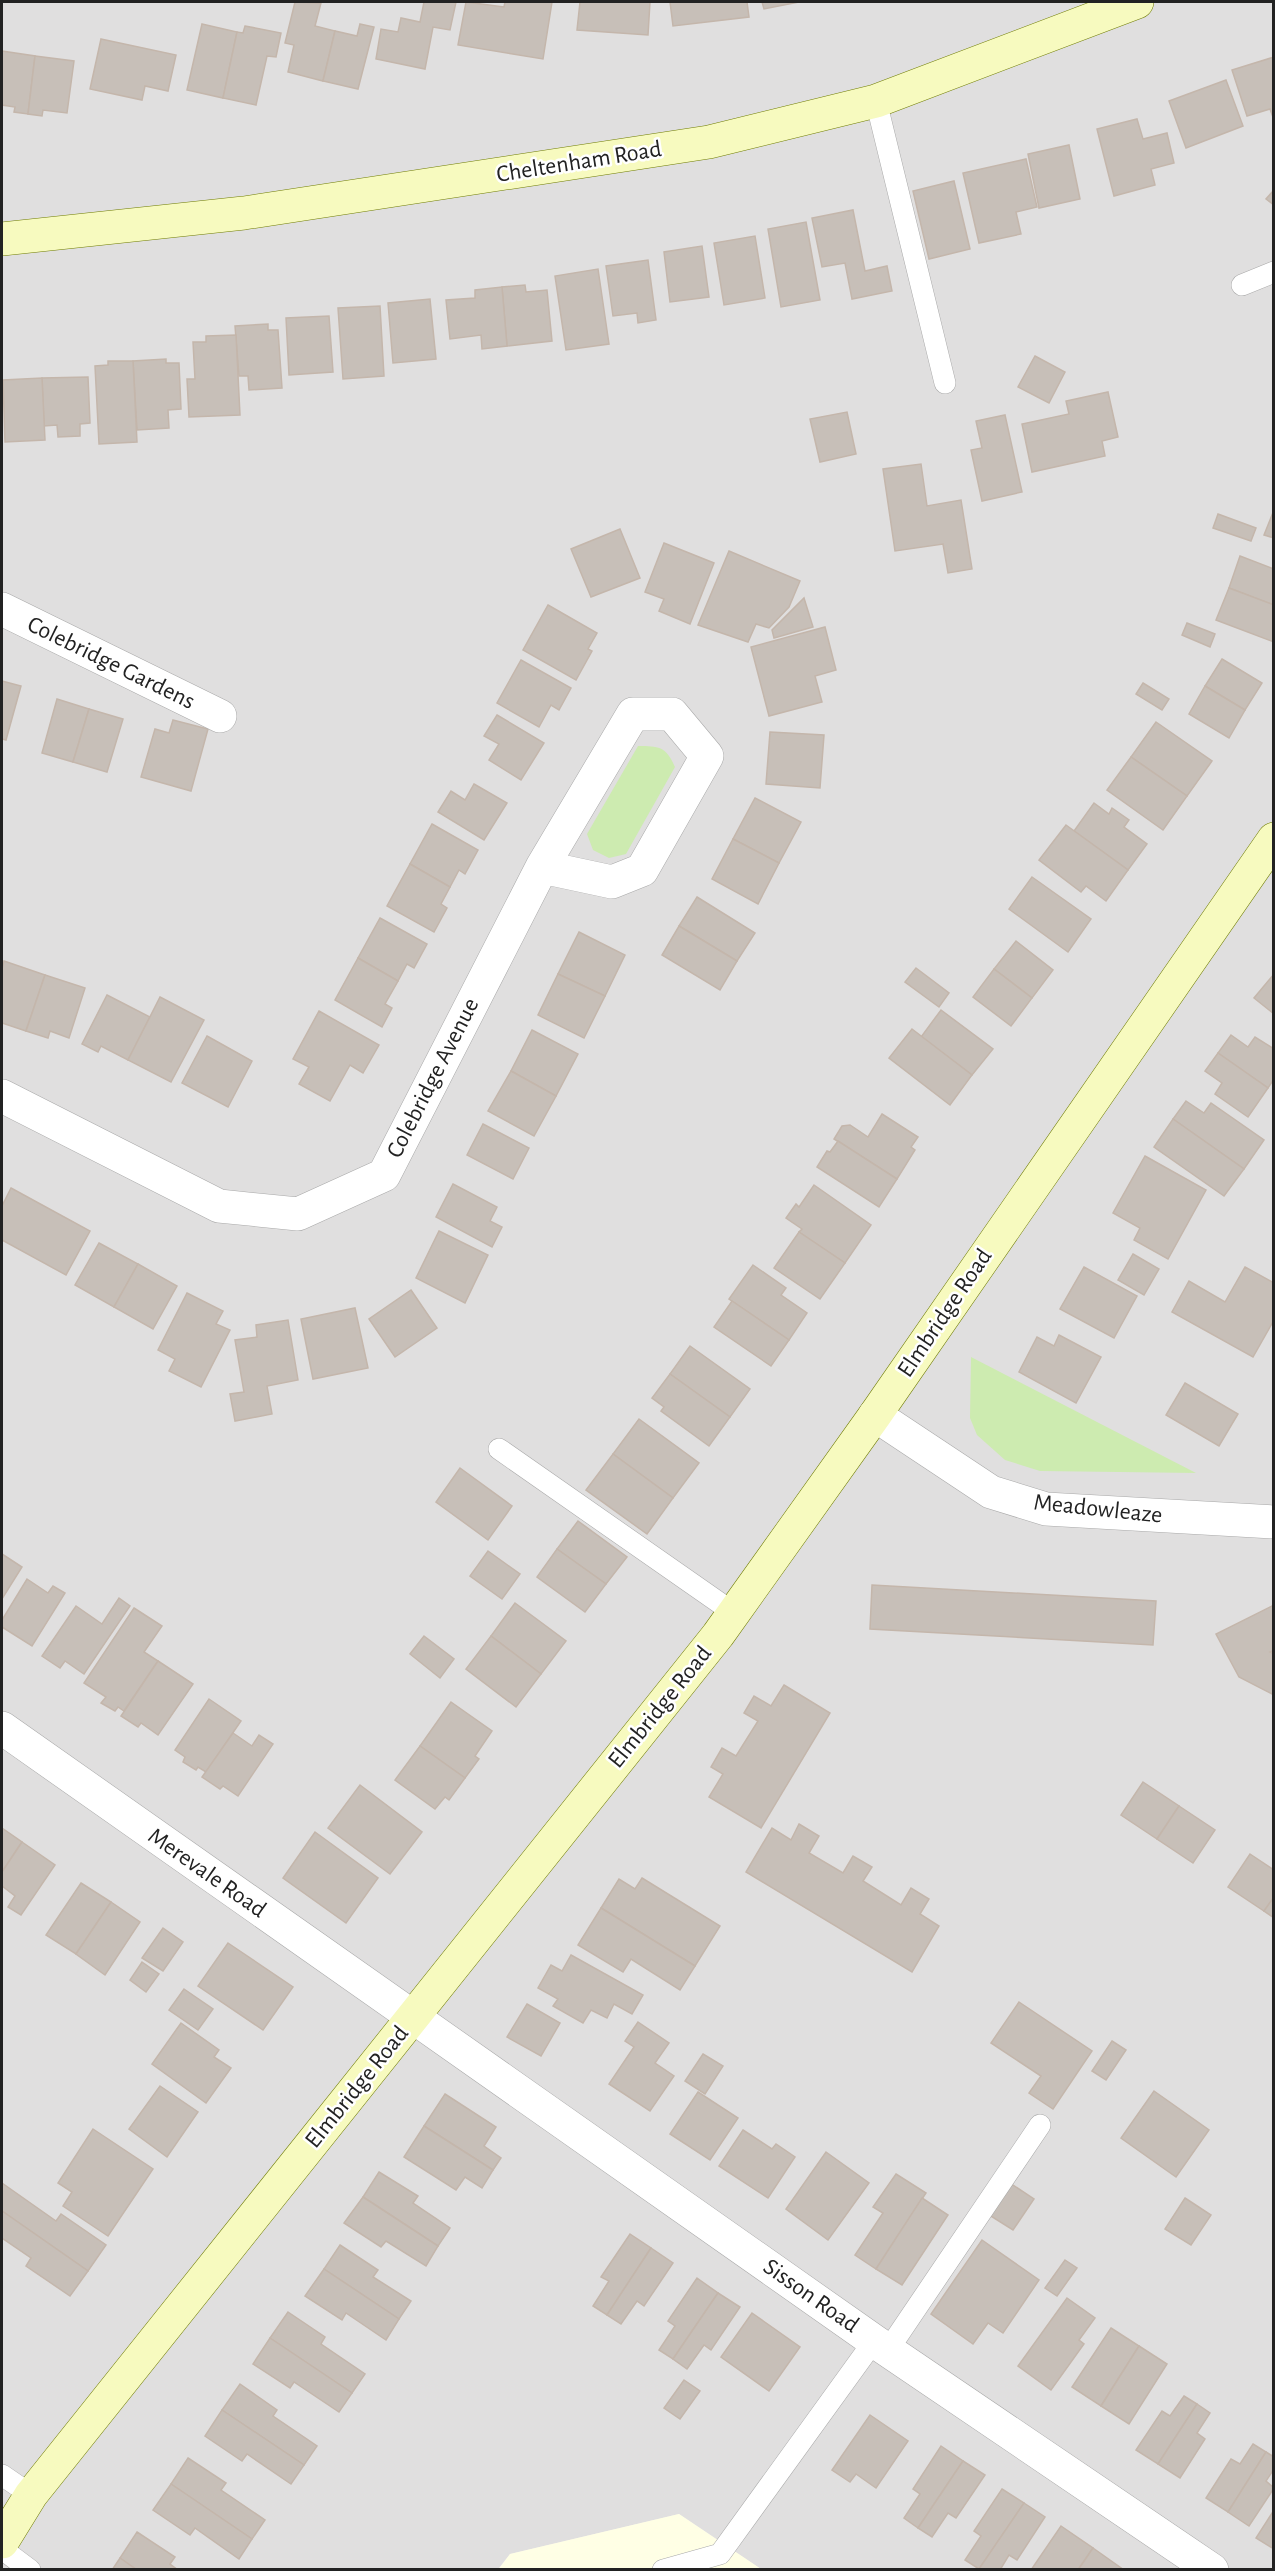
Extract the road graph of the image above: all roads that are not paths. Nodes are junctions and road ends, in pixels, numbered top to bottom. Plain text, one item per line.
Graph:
1 (1137, 2) edge
2 (876, 101) junction
3 (2, 239) edge
4 (1274, 272) edge
5 (1242, 285) dead end
6 (945, 383) dead end
7 (2, 609) edge
8 (220, 716) dead end
9 (1274, 838) edge
10 (542, 867) junction
11 (2, 1096) edge
12 (875, 1415) junction
13 (499, 1449) dead end
14 (1274, 1522) edge
15 (734, 1613) junction
16 (2, 1728) edge
17 (414, 2016) junction
18 (1040, 2126) dead end
19 (881, 2345) junction
20 (2, 2475) edge
21 (31, 2495) junction
22 (2, 2542) edge
23 (2, 2549) edge
24 (30, 2570) edge
25 (663, 2570) edge
26 (1212, 2570) edge

1 - 2 street, Cheltenham Road
2 - 3 street, Cheltenham Road
2 - 6 lane
4 - 5 lane
7 - 8 street, Colebridge Gardens
9 - 12 street, Elmbridge Road
10 - 10 street, Colebridge Avenue
10 - 11 street, Colebridge Avenue
12 - 14 street, Meadowleaze
12 - 15 street, Elmbridge Road
13 - 15 lane
15 - 17 street, Elmbridge Road
16 - 17 street, Merevale Road
17 - 19 street, Sisson Road
17 - 21 street, Elmbridge Road
18 - 19 lane
19 - 25 lane
19 - 26 street, Sisson Road
20 - 21 lane
21 - 22 street, Elmbridge Road
23 - 24 lane

